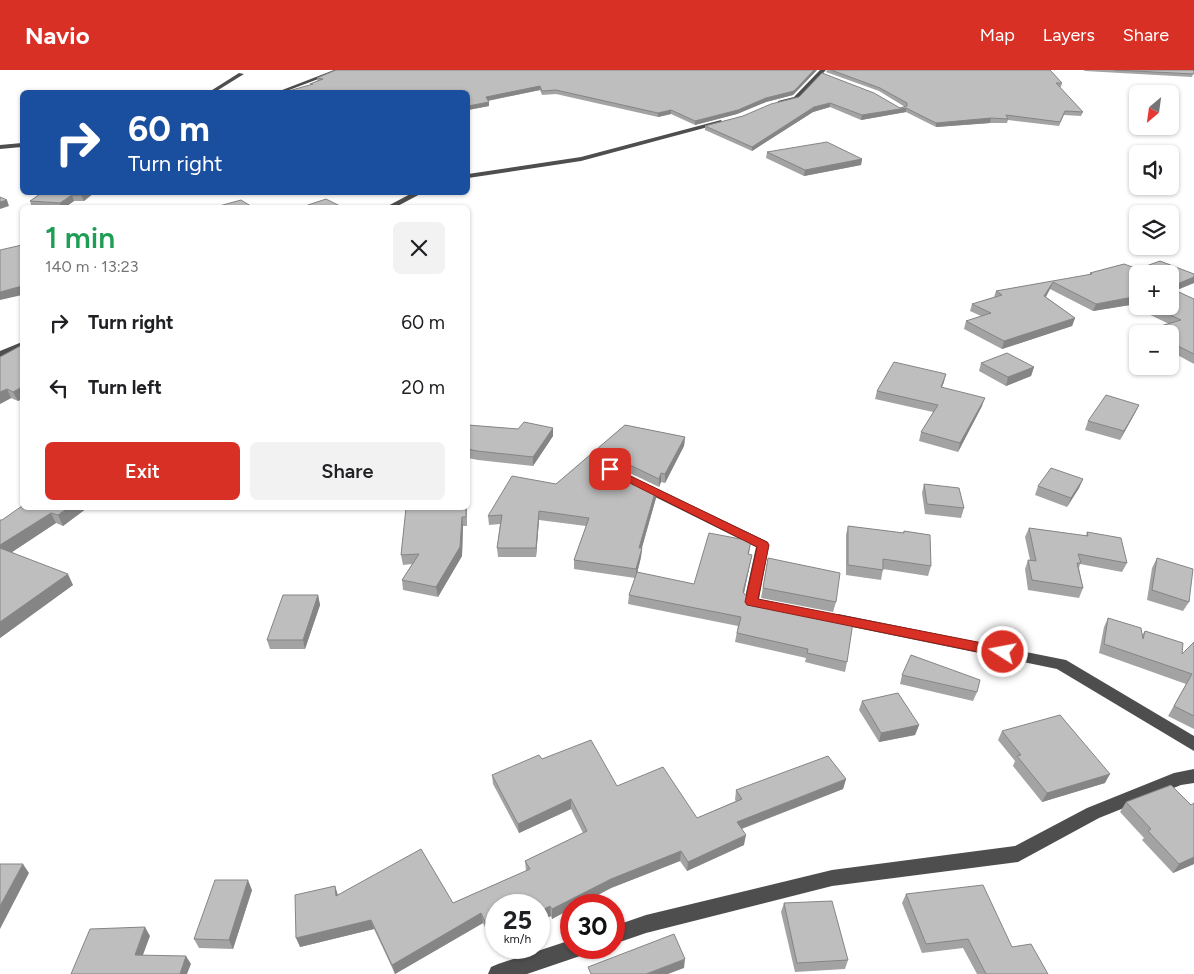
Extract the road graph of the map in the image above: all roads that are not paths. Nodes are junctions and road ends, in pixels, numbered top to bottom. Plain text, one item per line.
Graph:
1 (339, 70) edge
2 (823, 73) edge
3 (241, 74) dead end
4 (215, 90) edge
5 (285, 90) edge
6 (768, 105) edge
7 (731, 120) edge
8 (20, 145) edge
9 (0, 147) edge
10 (470, 176) edge
11 (414, 195) edge
12 (393, 205) edge
13 (0, 346) edge
14 (20, 346) edge
15 (12, 350) junction
16 (0, 354) edge
17 (627, 478) edge
18 (780, 608) edge
19 (829, 618) edge
20 (1194, 744) edge
21 (1194, 776) edge
22 (625, 931) edge
23 (560, 953) edge
24 (498, 974) edge

1 - 5 street
2 - 6 street
3 - 4 street
7 - 10 street
8 - 9 street
11 - 12 street
13 - 15 street
14 - 15 street
15 - 16 street
17 - 18 street
19 - 20 street
21 - 22 street
23 - 24 street

